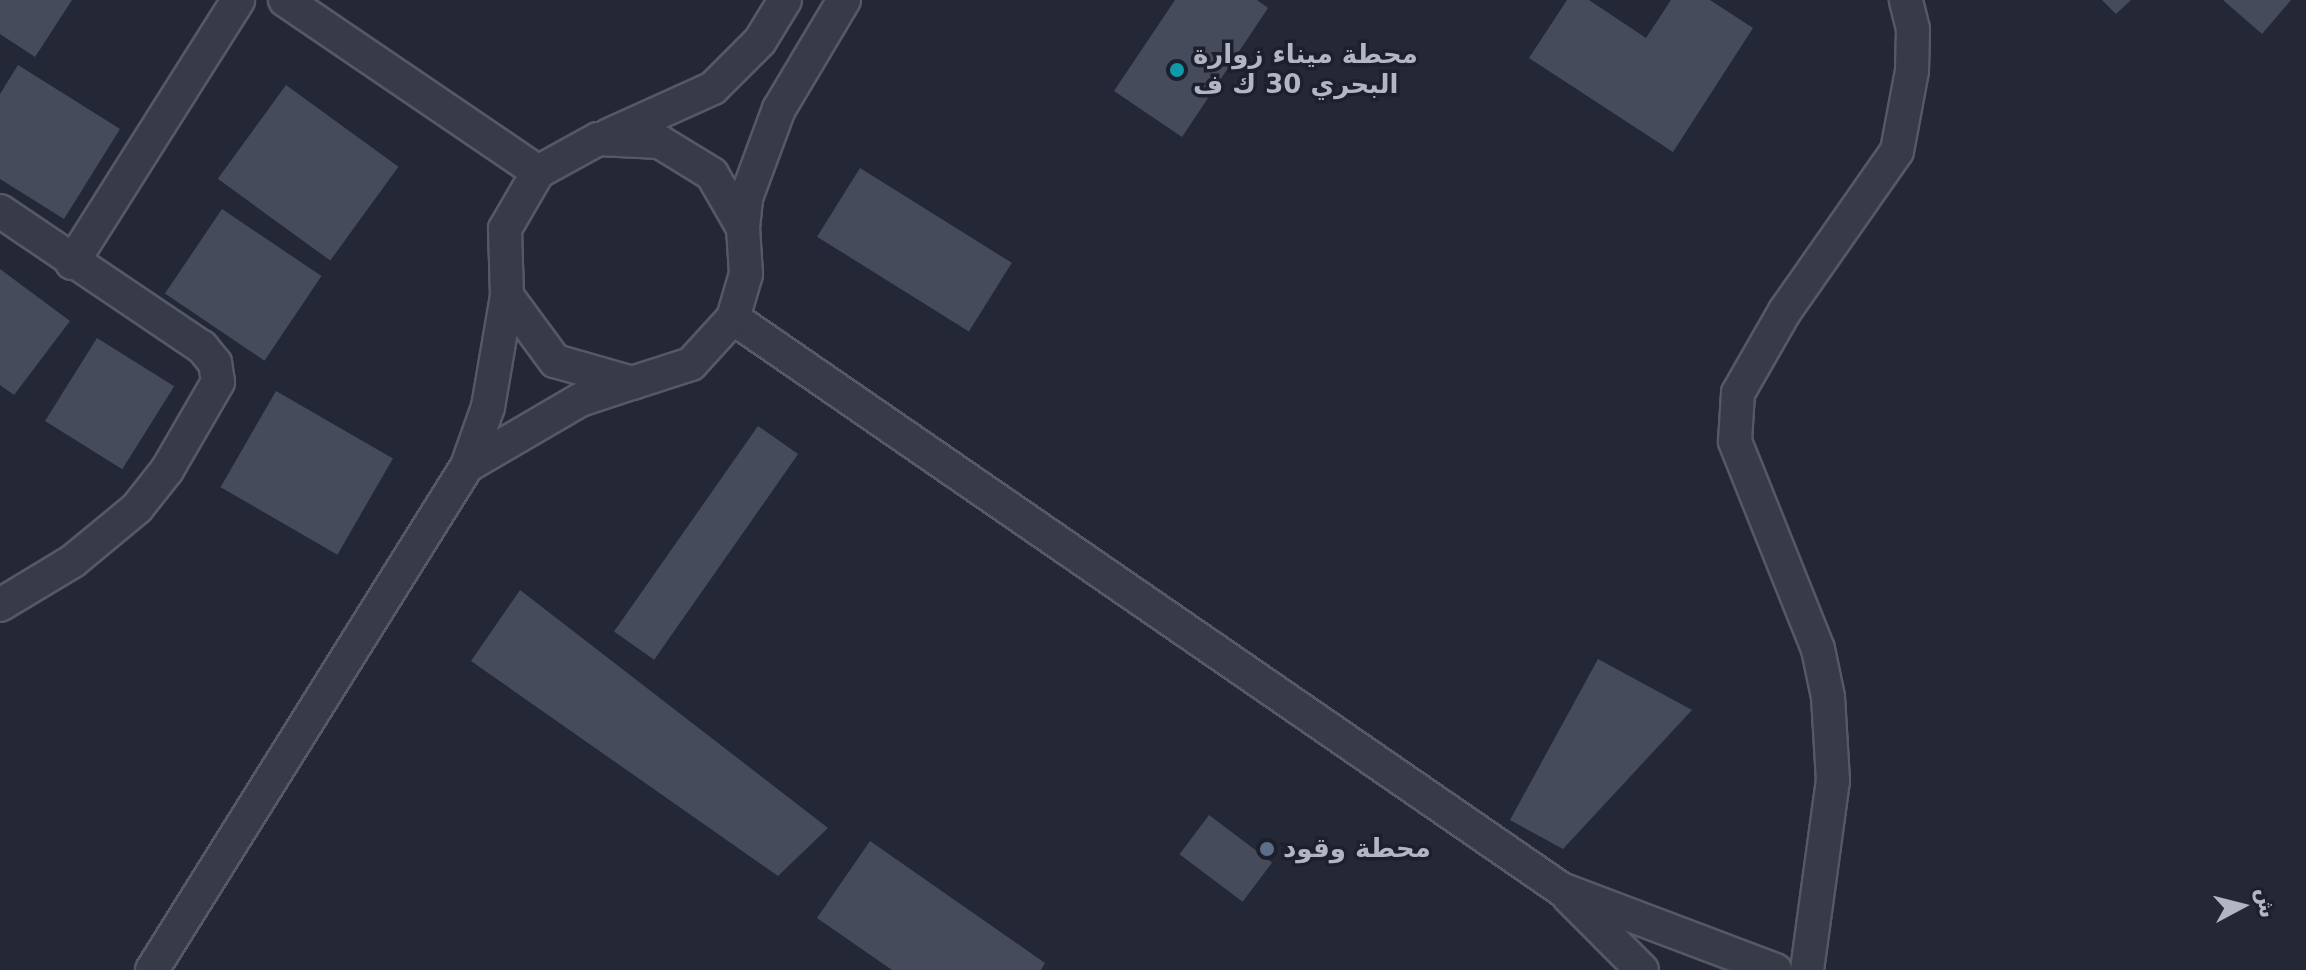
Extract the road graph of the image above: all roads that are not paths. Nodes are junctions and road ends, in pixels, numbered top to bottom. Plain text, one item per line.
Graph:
1 (238, 0) edge
2 (285, 0) edge
3 (785, 0) edge
4 (844, 0) edge
5 (1906, 0) edge
6 (598, 139) junction
7 (538, 172) junction
8 (0, 211) edge
9 (743, 228) junction
10 (72, 263) junction
11 (507, 296) junction
12 (733, 318) junction
13 (632, 383) junction
14 (467, 466) junction
15 (0, 605) edge
16 (1561, 889) junction
17 (152, 970) edge
18 (1642, 970) edge
19 (1775, 970) edge
20 (1807, 970) edge

1 - 10 street
2 - 7 street
3 - 6 street
4 - 9 street
5 - 20 street
6 - 7 street
6 - 9 street
7 - 11 street
8 - 10 street
9 - 12 street
10 - 15 street
11 - 13 street
11 - 14 street
12 - 13 street
12 - 16 street
13 - 14 street
14 - 17 street
16 - 18 street
16 - 19 street

